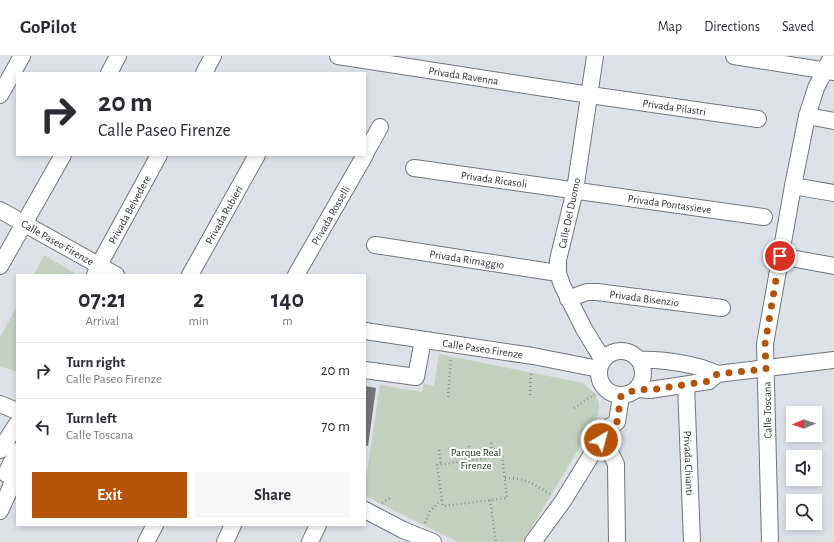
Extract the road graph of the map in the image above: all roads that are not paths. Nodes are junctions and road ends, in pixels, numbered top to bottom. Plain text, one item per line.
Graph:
1 (22, 56) edge
2 (118, 56) edge
3 (213, 56) edge
4 (338, 56) edge
5 (595, 56) edge
6 (734, 56) edge
7 (830, 66) edge
8 (110, 72) edge
9 (205, 72) edge
10 (0, 95) edge
11 (590, 95) junction
12 (807, 116) junction
13 (758, 119) dead end
14 (834, 122) edge
15 (380, 127) dead end
16 (366, 153) edge
17 (62, 156) edge
18 (158, 156) edge
19 (256, 156) edge
20 (364, 156) edge
21 (414, 168) dead end
22 (793, 186) junction
23 (575, 190) junction
24 (834, 193) edge
25 (0, 210) edge
26 (764, 217) dead end
27 (25, 224) junction
28 (375, 245) dead end
29 (780, 256) junction
30 (0, 266) edge
31 (834, 266) edge
32 (97, 270) edge
33 (558, 273) junction
34 (112, 274) edge
35 (191, 274) edge
36 (297, 274) edge
37 (568, 299) junction
38 (722, 308) dead end
39 (366, 331) edge
40 (423, 340) junction
41 (639, 360) junction
42 (834, 360) edge
43 (602, 364) junction
44 (766, 369) junction
45 (366, 370) edge
46 (717, 374) junction
47 (686, 385) junction
48 (637, 389) junction
49 (612, 392) junction
50 (0, 404) edge
51 (16, 411) edge
52 (16, 426) edge
53 (604, 434) junction
54 (0, 450) edge
55 (16, 454) edge
56 (16, 468) edge
57 (5, 488) edge
58 (0, 511) edge
59 (366, 511) edge
60 (154, 526) edge
61 (233, 526) edge
62 (318, 526) edge
63 (400, 536) edge
64 (426, 539) edge
65 (146, 542) edge
66 (225, 542) edge
67 (310, 542) edge
68 (533, 542) edge
69 (617, 542) edge
70 (692, 542) edge
71 (770, 542) edge

1 - 10 street
2 - 8 street
3 - 9 street
4 - 11 street, Privada Ravenna
5 - 11 street, Calle Del Duomo
6 - 7 street
7 - 12 street, Calle Toscana
11 - 13 street, Privada Pilastri
11 - 23 street, Calle Del Duomo
12 - 14 street
12 - 22 street, Calle Toscana
15 - 16 street, Privada Rosselli
17 - 27 street
18 - 32 street, Privada Belvedere
19 - 35 street, Privada Rubieri
20 - 36 street, Privada Rosselli
21 - 23 street, Privada Ricasoli
22 - 24 street
22 - 29 street, Calle Toscana
23 - 26 street, Privada Pontassieve
23 - 33 street, Calle Del Duomo
25 - 27 street, Calle Paseo Firenze
27 - 30 street
27 - 32 street, Calle Paseo Firenze
28 - 33 street, Privada Rimaggio
29 - 31 street
29 - 44 street, Calle Toscana
32 - 34 street, Calle Paseo Firenze
33 - 37 street, Calle Del Duomo
37 - 38 street, Privada Bisenzio
37 - 43 street, Calle Del Duomo
39 - 40 street, Calle Paseo Firenze
40 - 43 street, Calle Paseo Firenze
40 - 45 street
41 - 43 street
41 - 46 street
41 - 48 street
42 - 44 street
43 - 49 street
44 - 46 street
44 - 71 street, Calle Toscana
46 - 47 street
47 - 48 street
47 - 70 street, Privada Chianti
48 - 49 street
49 - 53 street
50 - 51 street
52 - 54 street
53 - 68 street
53 - 69 street
55 - 57 street
56 - 57 street
57 - 58 street
59 - 63 street
60 - 65 street
61 - 66 street
62 - 67 street
63 - 64 street

